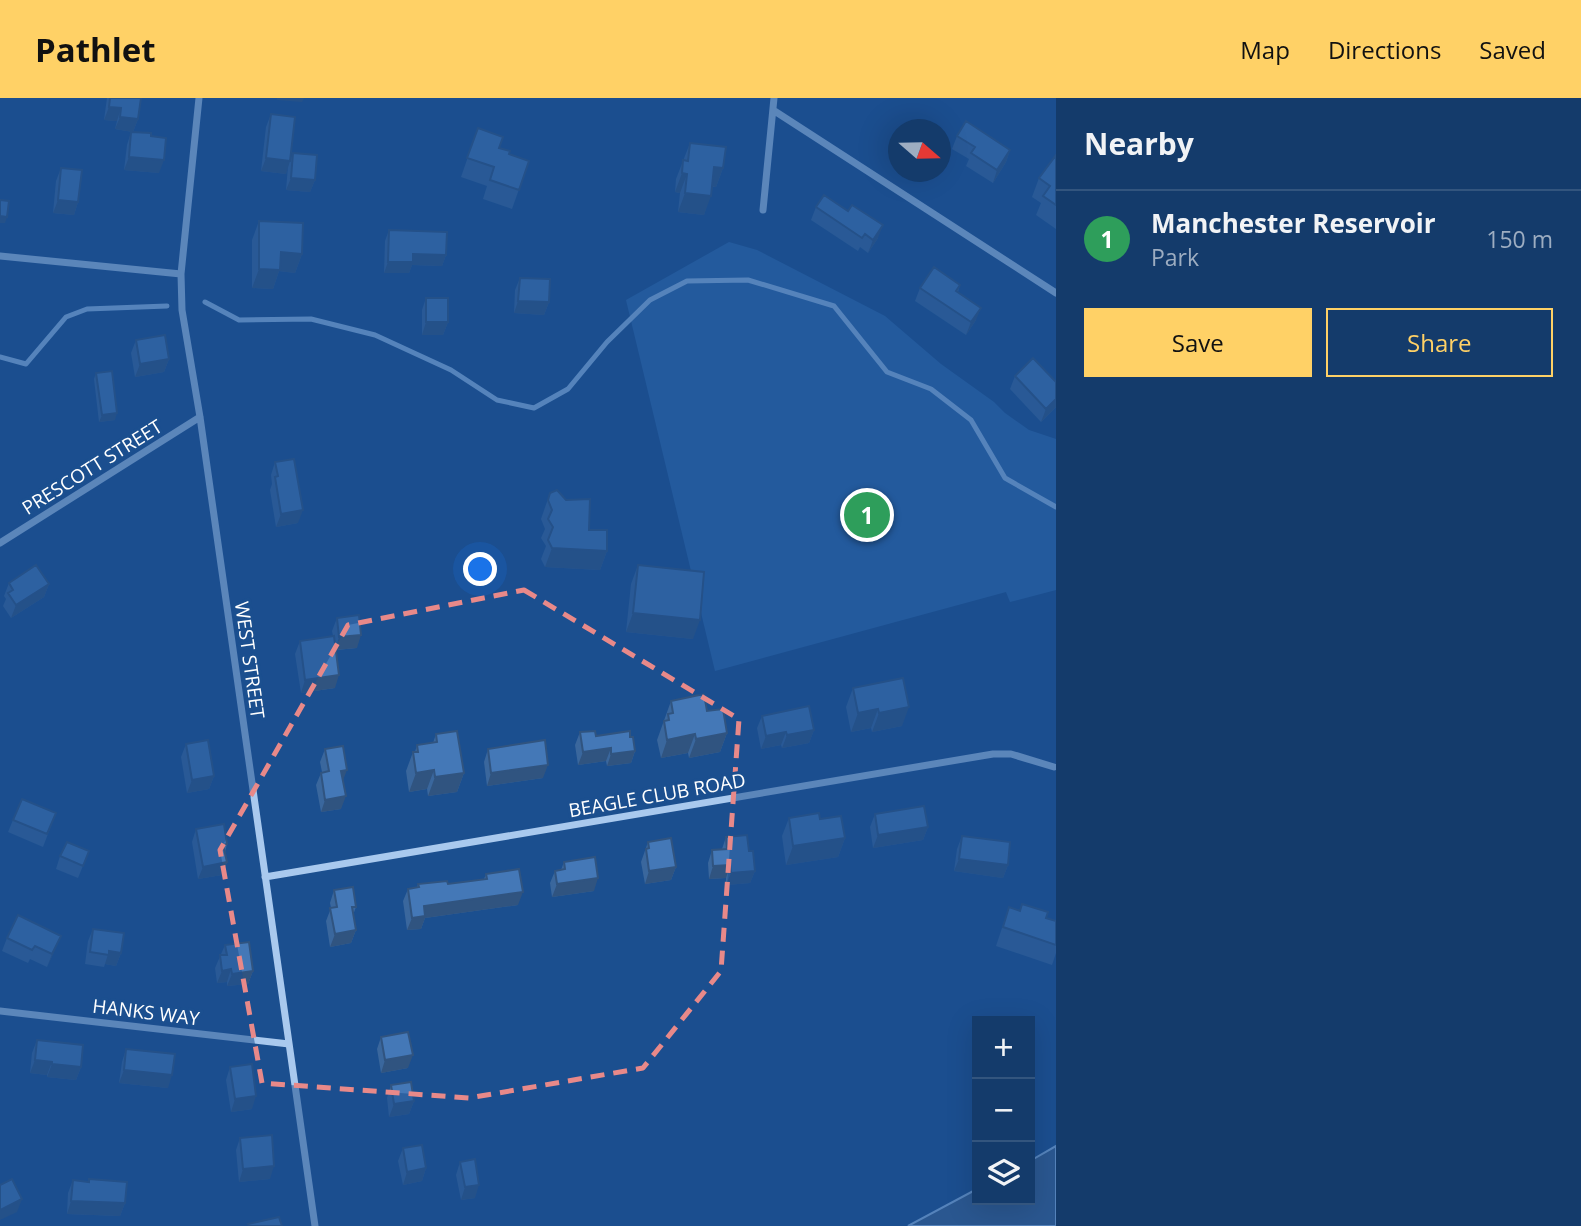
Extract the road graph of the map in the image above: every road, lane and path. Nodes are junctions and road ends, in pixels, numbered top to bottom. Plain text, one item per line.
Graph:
1 (199, 98) edge
2 (774, 98) edge
3 (773, 110) junction
4 (763, 210) dead end
5 (0, 256) edge
6 (181, 274) junction
7 (1056, 293) edge
8 (200, 417) junction
9 (0, 543) edge
10 (1054, 767) dead end
11 (265, 877) junction
12 (0, 1011) edge
13 (289, 1044) junction
14 (315, 1226) edge

1 - 6 street, WEST STREET
2 - 3 street
3 - 4 street
3 - 7 street
5 - 6 street
6 - 8 street, WEST STREET
8 - 9 street, PRESCOTT STREET
8 - 11 street, WEST STREET
10 - 11 street, BEAGLE CLUB ROAD
11 - 13 street, WEST STREET
12 - 13 street, HANKS WAY
13 - 14 street, WEST STREET

